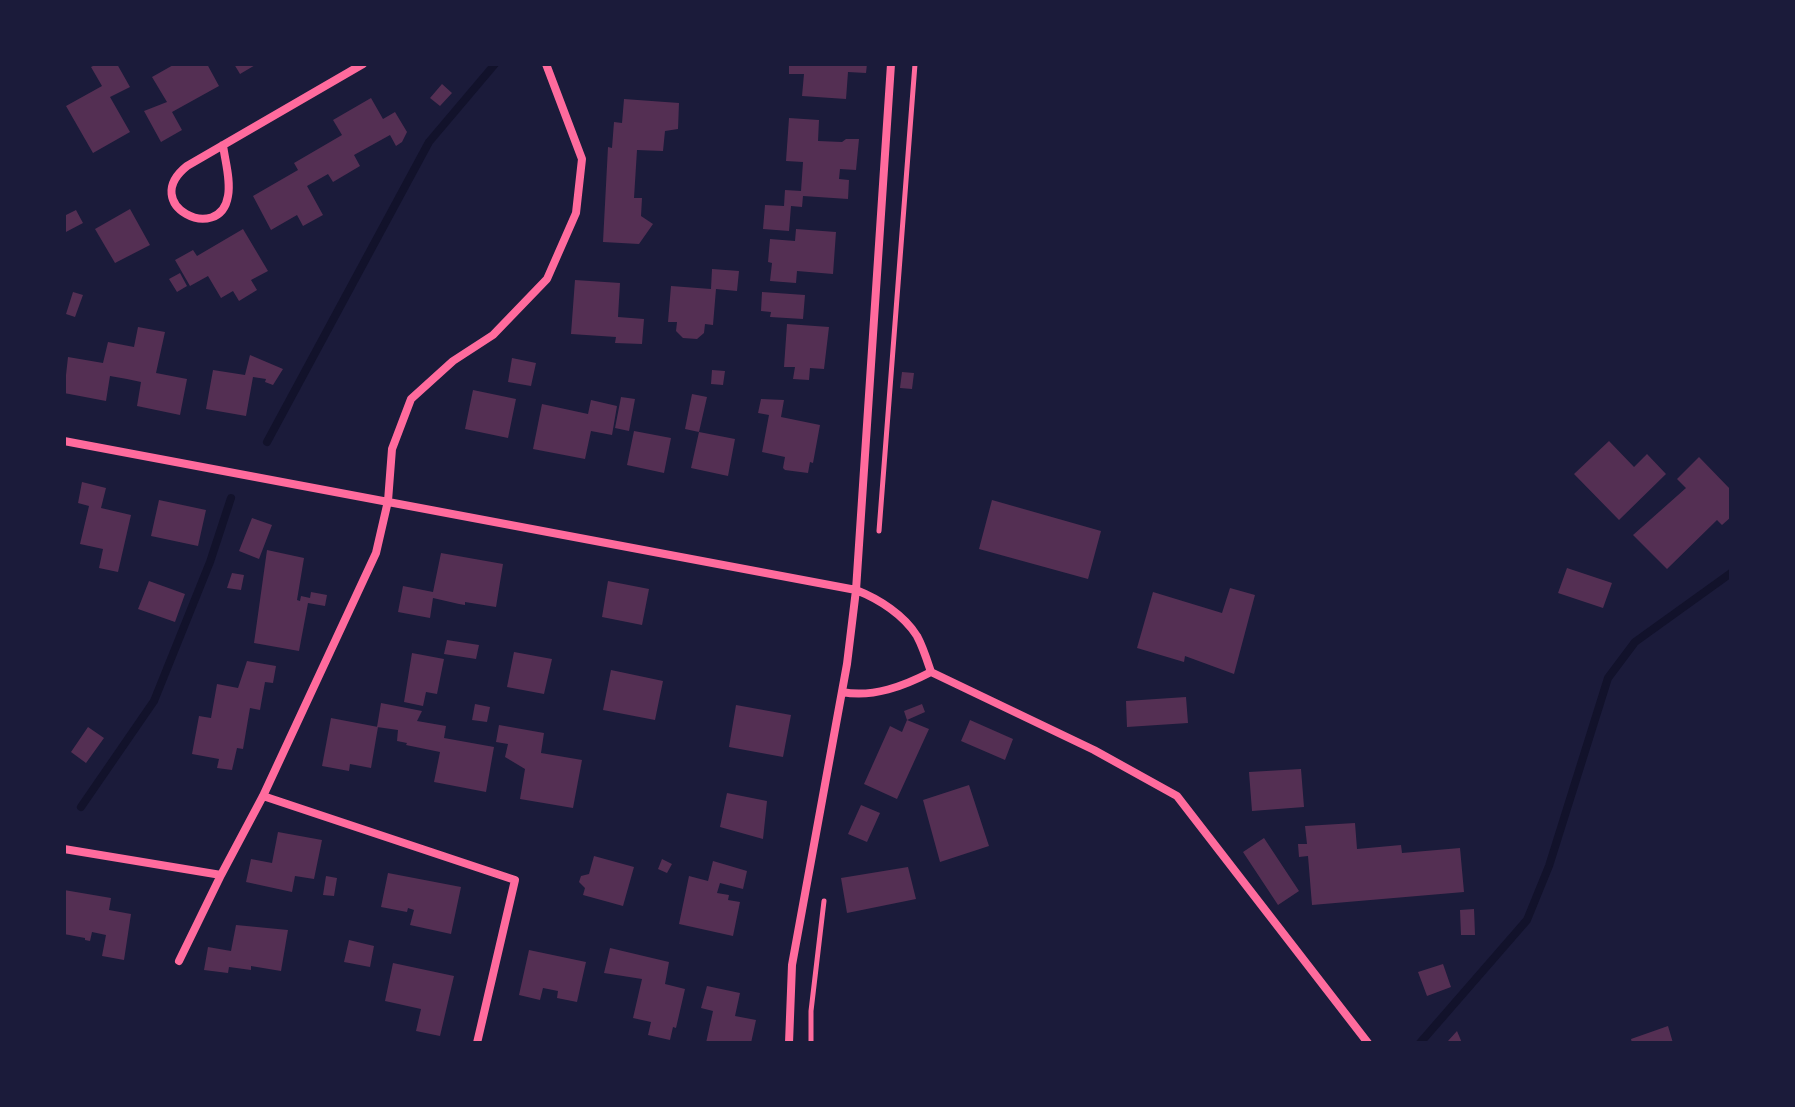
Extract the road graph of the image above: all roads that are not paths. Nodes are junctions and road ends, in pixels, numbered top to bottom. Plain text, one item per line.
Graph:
1 (363, 64) edge
2 (546, 64) edge
3 (891, 64) edge
4 (223, 145) junction
5 (64, 441) edge
6 (388, 501) junction
7 (856, 590) junction
8 (931, 672) junction
9 (842, 692) junction
10 (263, 796) junction
11 (64, 849) edge
12 (221, 875) junction
13 (179, 961) dead end
14 (477, 1043) edge
15 (789, 1043) edge
16 (1368, 1043) edge

1 - 4 street
2 - 6 street
3 - 7 street
4 - 4 street
5 - 6 street
6 - 7 street
6 - 10 street
7 - 8 street
7 - 9 street
8 - 9 street
8 - 16 street
9 - 15 street
10 - 12 street
10 - 14 street
11 - 12 street
12 - 13 street

